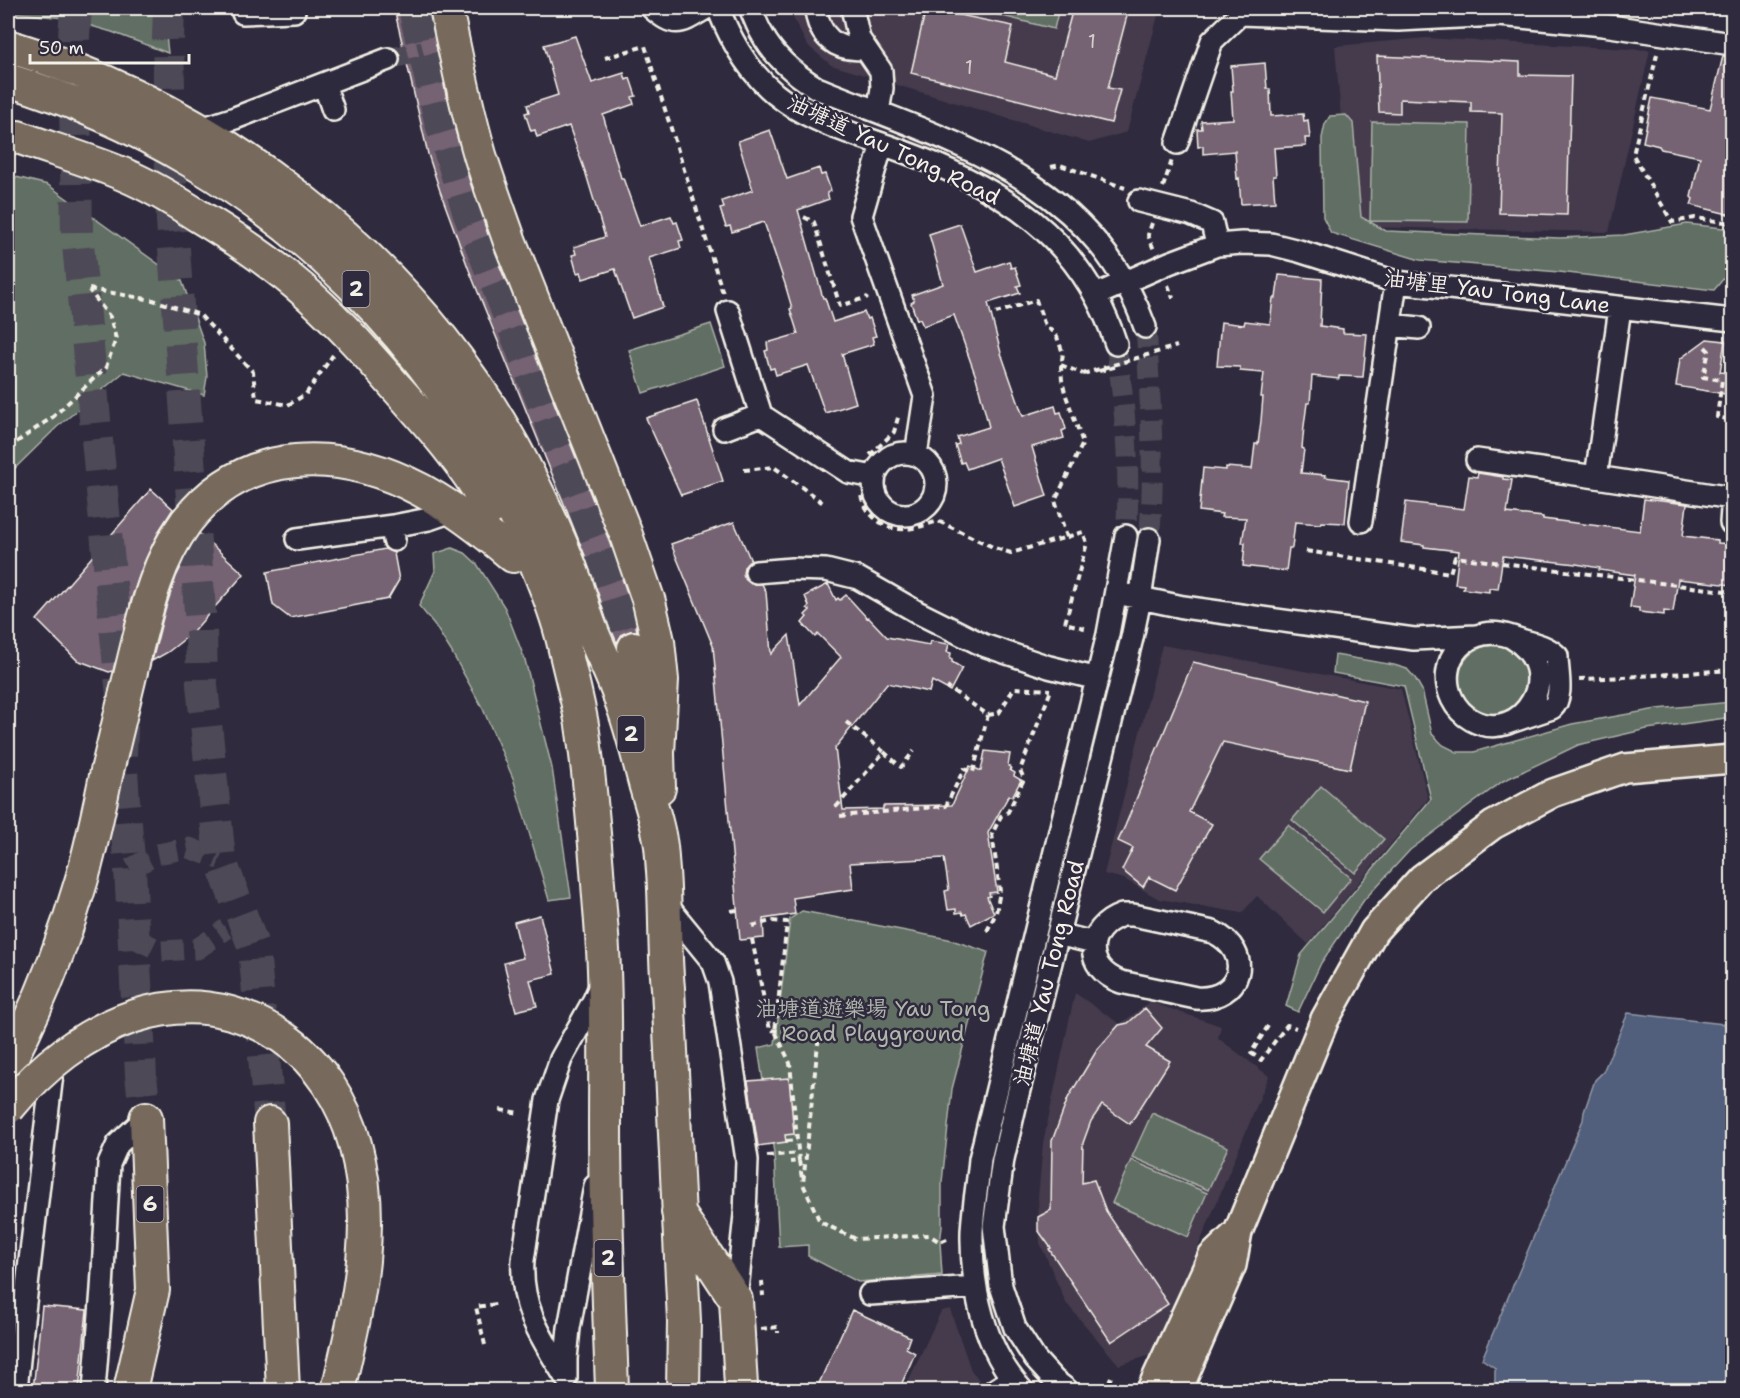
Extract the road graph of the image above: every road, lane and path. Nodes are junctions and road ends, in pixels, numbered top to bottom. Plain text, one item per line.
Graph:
1 (243, 8) edge
2 (294, 8) edge
3 (446, 8) edge
4 (652, 8) edge
5 (706, 8) edge
6 (718, 8) edge
7 (750, 8) edge
8 (816, 8) edge
9 (854, 8) edge
10 (1240, 11) edge
11 (1732, 44) edge
12 (8, 46) edge
13 (865, 48) junction
14 (1657, 54) dead end
15 (605, 58) dead end
16 (388, 59) tunnel mouth
17 (8, 80) edge
18 (324, 84) junction
19 (333, 110) dead end
20 (879, 112) junction
21 (198, 130) junction
22 (8, 137) edge
23 (1177, 143) dead end
24 (882, 144) junction
25 (1051, 167) dead end
26 (1133, 195) joint
27 (804, 217) dead end
28 (1732, 223) edge
29 (1217, 245) junction
30 (1126, 282) junction
31 (1396, 282) junction
32 (1096, 295) junction
33 (871, 297) dead end
34 (1620, 308) junction
35 (728, 311) joint
36 (996, 313) dead end
37 (1732, 320) edge
38 (1390, 325) junction
39 (1145, 327) tunnel mouth
40 (1419, 328) dead end
41 (1116, 344) tunnel mouth
42 (1177, 346) dead end
43 (338, 347) dead end
44 (1705, 347) dead end
45 (1061, 364) junction
46 (900, 405) dead end
47 (761, 415) junction
48 (1732, 420) edge
49 (724, 429) dead end
50 (8, 448) edge
51 (916, 455) junction
52 (1477, 460) dead end
53 (744, 470) dead end
54 (867, 476) junction
55 (1596, 477) junction
56 (1732, 498) edge
57 (824, 503) dead end
58 (455, 510) junction
59 (1361, 521) dead end
60 (1126, 536) tunnel mouth
61 (1067, 537) junction
62 (297, 539) dead end
63 (1149, 539) tunnel mouth
64 (1306, 551) dead end
65 (513, 556) junction
66 (756, 572) dead end
67 (1732, 592) edge
68 (1116, 593) junction
69 (1140, 599) junction
70 (1091, 630) dead end
71 (1476, 636) junction
72 (1414, 639) junction
73 (634, 648) tunnel mouth
74 (1732, 670) edge
75 (1447, 673) junction
76 (1098, 679) junction
77 (1573, 679) dead end
78 (947, 687) dead end
79 (1038, 689) dead end
80 (1051, 690) dead end
81 (988, 715) junction
82 (846, 722) dead end
83 (914, 751) dead end
84 (884, 752) junction
85 (658, 753) junction
86 (1732, 759) edge
87 (588, 773) junction
88 (836, 807) dead end
89 (840, 816) dead end
90 (661, 843) junction
91 (665, 903) junction
92 (738, 910) dead end
93 (731, 911) dead end
94 (752, 926) dead end
95 (987, 930) dead end
96 (1058, 934) junction
97 (752, 939) dead end
98 (1094, 943) junction
99 (604, 968) junction
100 (1268, 1026) dead end
101 (1297, 1028) dead end
102 (775, 1030) junction
103 (54, 1056) dead end
104 (8, 1064) edge
105 (8, 1108) edge
106 (500, 1110) dead end
107 (520, 1113) dead end
108 (146, 1118) joint
109 (270, 1123) tunnel mouth
110 (605, 1128) junction
111 (797, 1140) junction
112 (786, 1141) dead end
113 (798, 1153) junction
114 (767, 1156) dead end
115 (799, 1161) junction
116 (790, 1162) dead end
117 (803, 1184) junction
118 (677, 1211) junction
119 (1238, 1232) junction
120 (947, 1239) dead end
121 (762, 1281) dead end
122 (976, 1287) junction
123 (870, 1294) dead end
124 (750, 1299) junction
125 (496, 1304) dead end
126 (756, 1329) dead end
127 (778, 1333) dead end
128 (485, 1345) dead end
129 (1111, 1377) dead end
130 (741, 1386) dead end
131 (1009, 1387) edge
132 (612, 1389) dead end
133 (16, 1390) edge
134 (94, 1390) edge
135 (130, 1390) edge
136 (283, 1390) edge
137 (338, 1390) edge
138 (683, 1390) edge
139 (1067, 1390) edge
140 (1105, 1390) edge
141 (1151, 1390) edge
142 (1178, 1390) edge

1 - 2 street
3 - 85 highway
4 - 5 street
6 - 24 street, 油塘道 Yau Tong Road
7 - 20 street, 油塘道 Yau Tong Road
8 - 13 street
9 - 13 street
10 - 11 street
10 - 23 street
12 - 21 highway, 2
13 - 20 street
14 - 28 path
15 - 35 path
16 - 18 street
17 - 87 highway, 2
18 - 19 street
18 - 21 street
20 - 30 street, 油塘道 Yau Tong Road
21 - 90 highway, 2
22 - 65 highway
24 - 32 street, 油塘道 Yau Tong Road
24 - 51 street
25 - 26 path
26 - 29 street
27 - 33 path
29 - 30 street, 油塘里 Yau Tong Lane
29 - 31 street, 油塘里 Yau Tong Lane
30 - 32 street, 油塘里 Yau Tong Lane
30 - 39 street, 油塘道 Yau Tong Road
31 - 34 street, 油塘里 Yau Tong Lane
31 - 38 street
32 - 41 street, 油塘道 Yau Tong Road
34 - 37 street, 油塘里 Yau Tong Lane
34 - 55 street
35 - 47 street
36 - 45 path
38 - 40 street
38 - 59 street
42 - 45 path, bridge
43 - 50 path
44 - 48 path
45 - 61 path
46 - 54 path
47 - 49 street
47 - 54 street
51 - 54 street
51 - 54 street
52 - 55 street
53 - 57 path
54 - 61 path
55 - 56 street
58 - 62 street
58 - 65 highway
58 - 104 highway, bridge
60 - 68 street, 油塘道 Yau Tong Road
61 - 70 path
63 - 69 street, 油塘道 Yau Tong Road
64 - 67 path
65 - 87 highway
66 - 76 street
68 - 69 street
68 - 76 street, 油塘道 Yau Tong Road
69 - 72 street
69 - 96 street, 油塘道 Yau Tong Road
71 - 72 street
71 - 75 street
71 - 75 street
72 - 75 street
73 - 85 highway
74 - 77 path
76 - 122 street, 油塘道 Yau Tong Road
78 - 81 path
79 - 81 path
80 - 95 path
81 - 89 path
82 - 84 path
83 - 84 path
84 - 88 path
85 - 90 highway
86 - 119 main road
87 - 99 highway, 2
90 - 91 highway, 2
91 - 118 highway, 2
91 - 124 street
92 - 93 path
94 - 102 path
96 - 98 street
96 - 139 street, 油塘道 Yau Tong Road
97 - 102 path
98 - 98 street
99 - 110 highway, 2
99 - 110 street
100 - 101 path
102 - 111 path
102 - 117 path
103 - 133 street
105 - 137 highway, bridge
106 - 107 path
108 - 134 street
108 - 135 highway, 6
109 - 136 highway
110 - 132 highway, 2
111 - 112 path
111 - 113 path
113 - 114 path
113 - 115 path
115 - 116 path
115 - 117 path
117 - 120 path
118 - 124 highway
118 - 138 highway, 2
119 - 141 main road
119 - 142 main road
121 - 124 path
122 - 123 street
122 - 131 street, 油塘道 Yau Tong Road
124 - 130 highway
125 - 128 path
126 - 127 path
129 - 140 path

